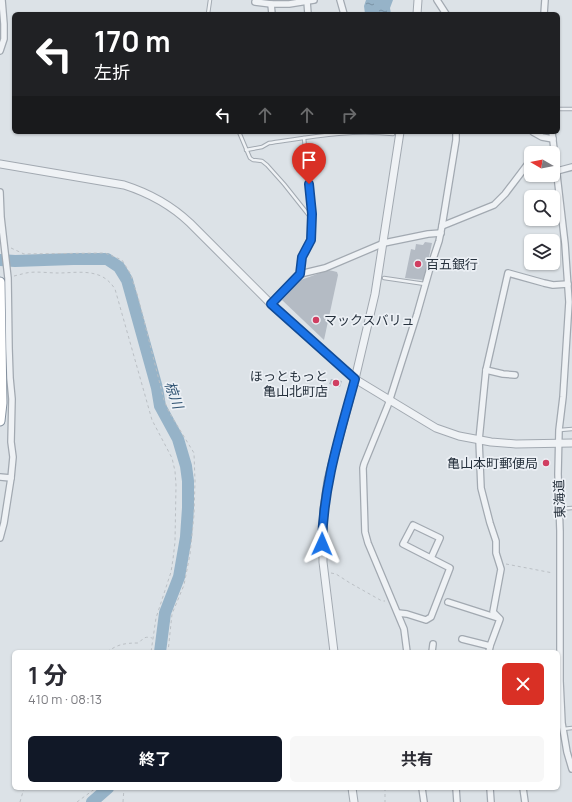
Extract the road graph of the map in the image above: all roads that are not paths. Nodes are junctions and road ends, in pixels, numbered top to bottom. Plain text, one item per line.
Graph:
1 (2, 0) edge
2 (210, 0) edge
3 (314, 0) edge
4 (340, 0) edge
5 (418, 0) edge
6 (437, 0) edge
7 (545, 0) edge
8 (307, 1) junction
9 (255, 2) dead end
10 (271, 4) junction
11 (208, 12) edge
12 (272, 12) edge
13 (308, 12) edge
14 (343, 12) edge
15 (417, 12) edge
16 (445, 12) edge
17 (544, 12) edge
18 (0, 51) edge
19 (560, 109) edge
20 (572, 109) edge
21 (240, 134) edge
22 (339, 134) edge
23 (397, 134) edge
24 (456, 134) edge
25 (537, 134) edge
26 (552, 134) edge
27 (304, 138) junction
28 (553, 140) junction
29 (553, 146) edge
30 (246, 150) junction
31 (0, 164) edge
32 (572, 167) edge
33 (524, 169) edge
34 (560, 170) edge
35 (558, 182) edge
36 (0, 192) edge
37 (312, 218) junction
38 (442, 226) junction
39 (441, 233) junction
40 (384, 243) junction
41 (300, 274) junction
42 (384, 278) dead end
43 (4, 280) edge
44 (425, 284) junction
45 (568, 284) junction
46 (271, 304) junction
47 (486, 370) junction
48 (515, 375) dead end
49 (355, 379) junction
50 (390, 400) junction
51 (0, 421) edge
52 (572, 429) edge
53 (559, 430) junction
54 (479, 440) junction
55 (559, 443) junction
56 (572, 443) edge
57 (2, 477) edge
58 (11, 478) junction
59 (572, 508) edge
60 (559, 509) junction
61 (0, 538) edge
62 (431, 558) junction
63 (448, 602) dead end
64 (398, 613) junction
65 (500, 619) junction
66 (462, 639) dead end
67 (433, 644) dead end
68 (489, 649) edge
69 (334, 650) edge
70 (407, 650) edge
71 (432, 650) edge
72 (559, 650) edge
73 (560, 703) edge
74 (561, 725) edge
75 (572, 728) edge
76 (572, 769) edge
77 (352, 790) edge
78 (422, 790) edge
79 (456, 790) edge
80 (490, 790) edge
81 (523, 790) edge
82 (354, 802) edge
83 (424, 802) edge
84 (457, 802) edge
85 (491, 802) edge
86 (525, 802) edge

1 - 18 street
2 - 11 lane
3 - 8 street
4 - 14 street
5 - 15 street
6 - 16 street
7 - 17 street
8 - 10 street
8 - 13 street
9 - 10 street
10 - 12 street
19 - 20 lane
21 - 30 lane
22 - 27 lane
23 - 40 street
24 - 38 street
25 - 28 street
26 - 28 street, 東海道
27 - 30 lane
27 - 37 lane
28 - 29 street, 東海道
30 - 37 lane
31 - 46 street
32 - 34 street
33 - 38 street
35 - 45 street, 東海道
36 - 43 street
37 - 41 lane
38 - 39 street
39 - 40 street
39 - 44 street
40 - 41 street
40 - 49 street
41 - 46 street
42 - 44 lane
43 - 51 highway
43 - 58 street
44 - 50 street
45 - 47 street
45 - 53 street, 東海道
46 - 49 street
47 - 48 street
47 - 54 street
49 - 50 street
49 - 69 street
50 - 54 street
50 - 64 street
52 - 53 lane
53 - 55 street, 東海道
54 - 55 street
54 - 65 street
55 - 56 street
55 - 60 street, 東海道
57 - 58 street
58 - 61 street
59 - 60 lane
60 - 72 street, 東海道
62 - 62 street
62 - 64 street
63 - 65 street
64 - 70 street
65 - 68 street
66 - 68 street
67 - 71 street
73 - 74 street, 東海道
74 - 75 lane
74 - 76 street, 東海道
77 - 82 street
78 - 83 street
79 - 84 street
80 - 85 street
81 - 86 street

